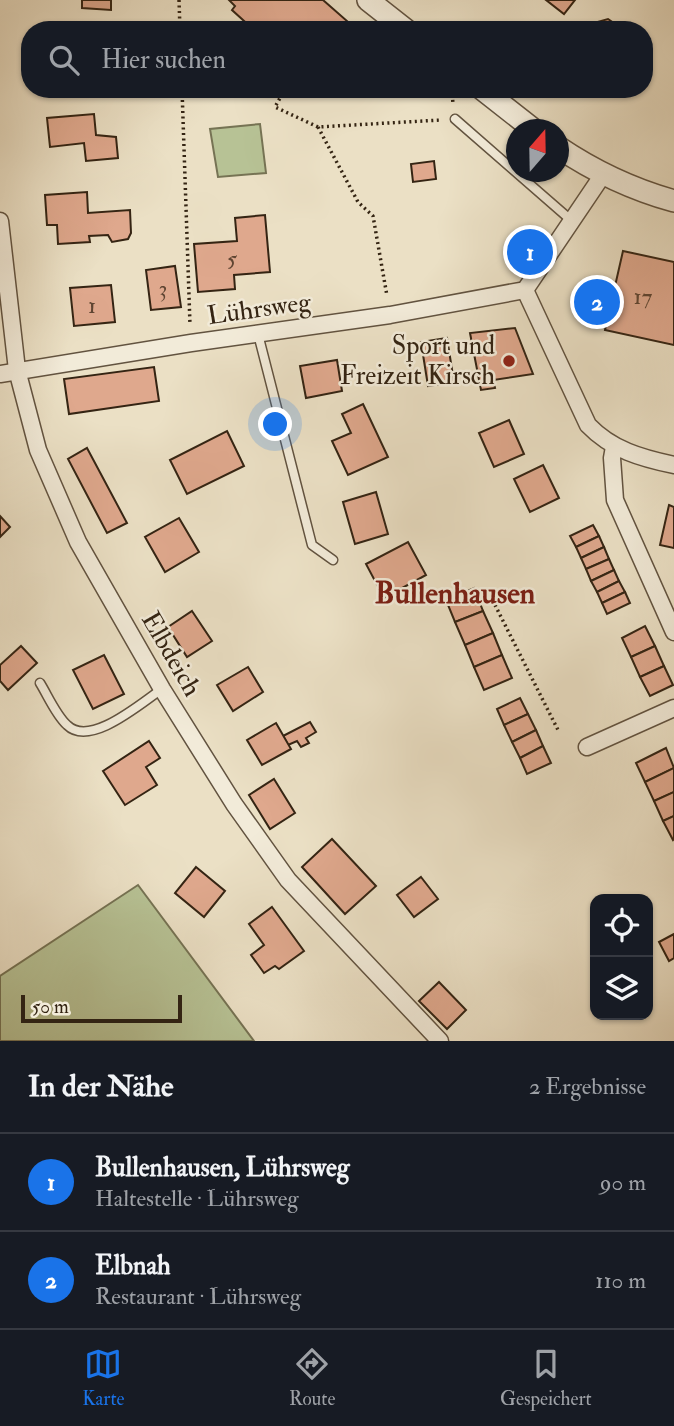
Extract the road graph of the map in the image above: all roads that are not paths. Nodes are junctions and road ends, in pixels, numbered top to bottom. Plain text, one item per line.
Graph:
1 (368, 0) edge
2 (385, 0) edge
3 (396, 21) edge
4 (401, 21) edge
5 (493, 98) edge
6 (455, 119) road end
7 (520, 119) edge
8 (569, 154) edge
9 (603, 176) junction
10 (674, 201) edge
11 (0, 221) edge
12 (572, 221) junction
13 (525, 290) junction
14 (258, 334) junction
15 (17, 370) junction
16 (0, 374) edge
17 (614, 447) junction
18 (674, 465) edge
19 (332, 560) dead end
20 (674, 632) edge
21 (40, 683) dead end
22 (162, 689) junction
23 (674, 708) edge
24 (587, 747) dead end
25 (440, 1041) edge

1 - 3 street
2 - 4 street
5 - 7 street
6 - 12 lane
8 - 9 street
9 - 10 street
9 - 12 street
11 - 15 street, Elbdeich
12 - 13 street
13 - 14 street, Lührsweg
13 - 17 street
14 - 15 street, Lührsweg
14 - 19 lane
15 - 16 street, Lührsweg
15 - 22 street, Elbdeich
17 - 18 street
17 - 20 street
21 - 22 lane
22 - 25 street, Elbdeich
23 - 24 street

